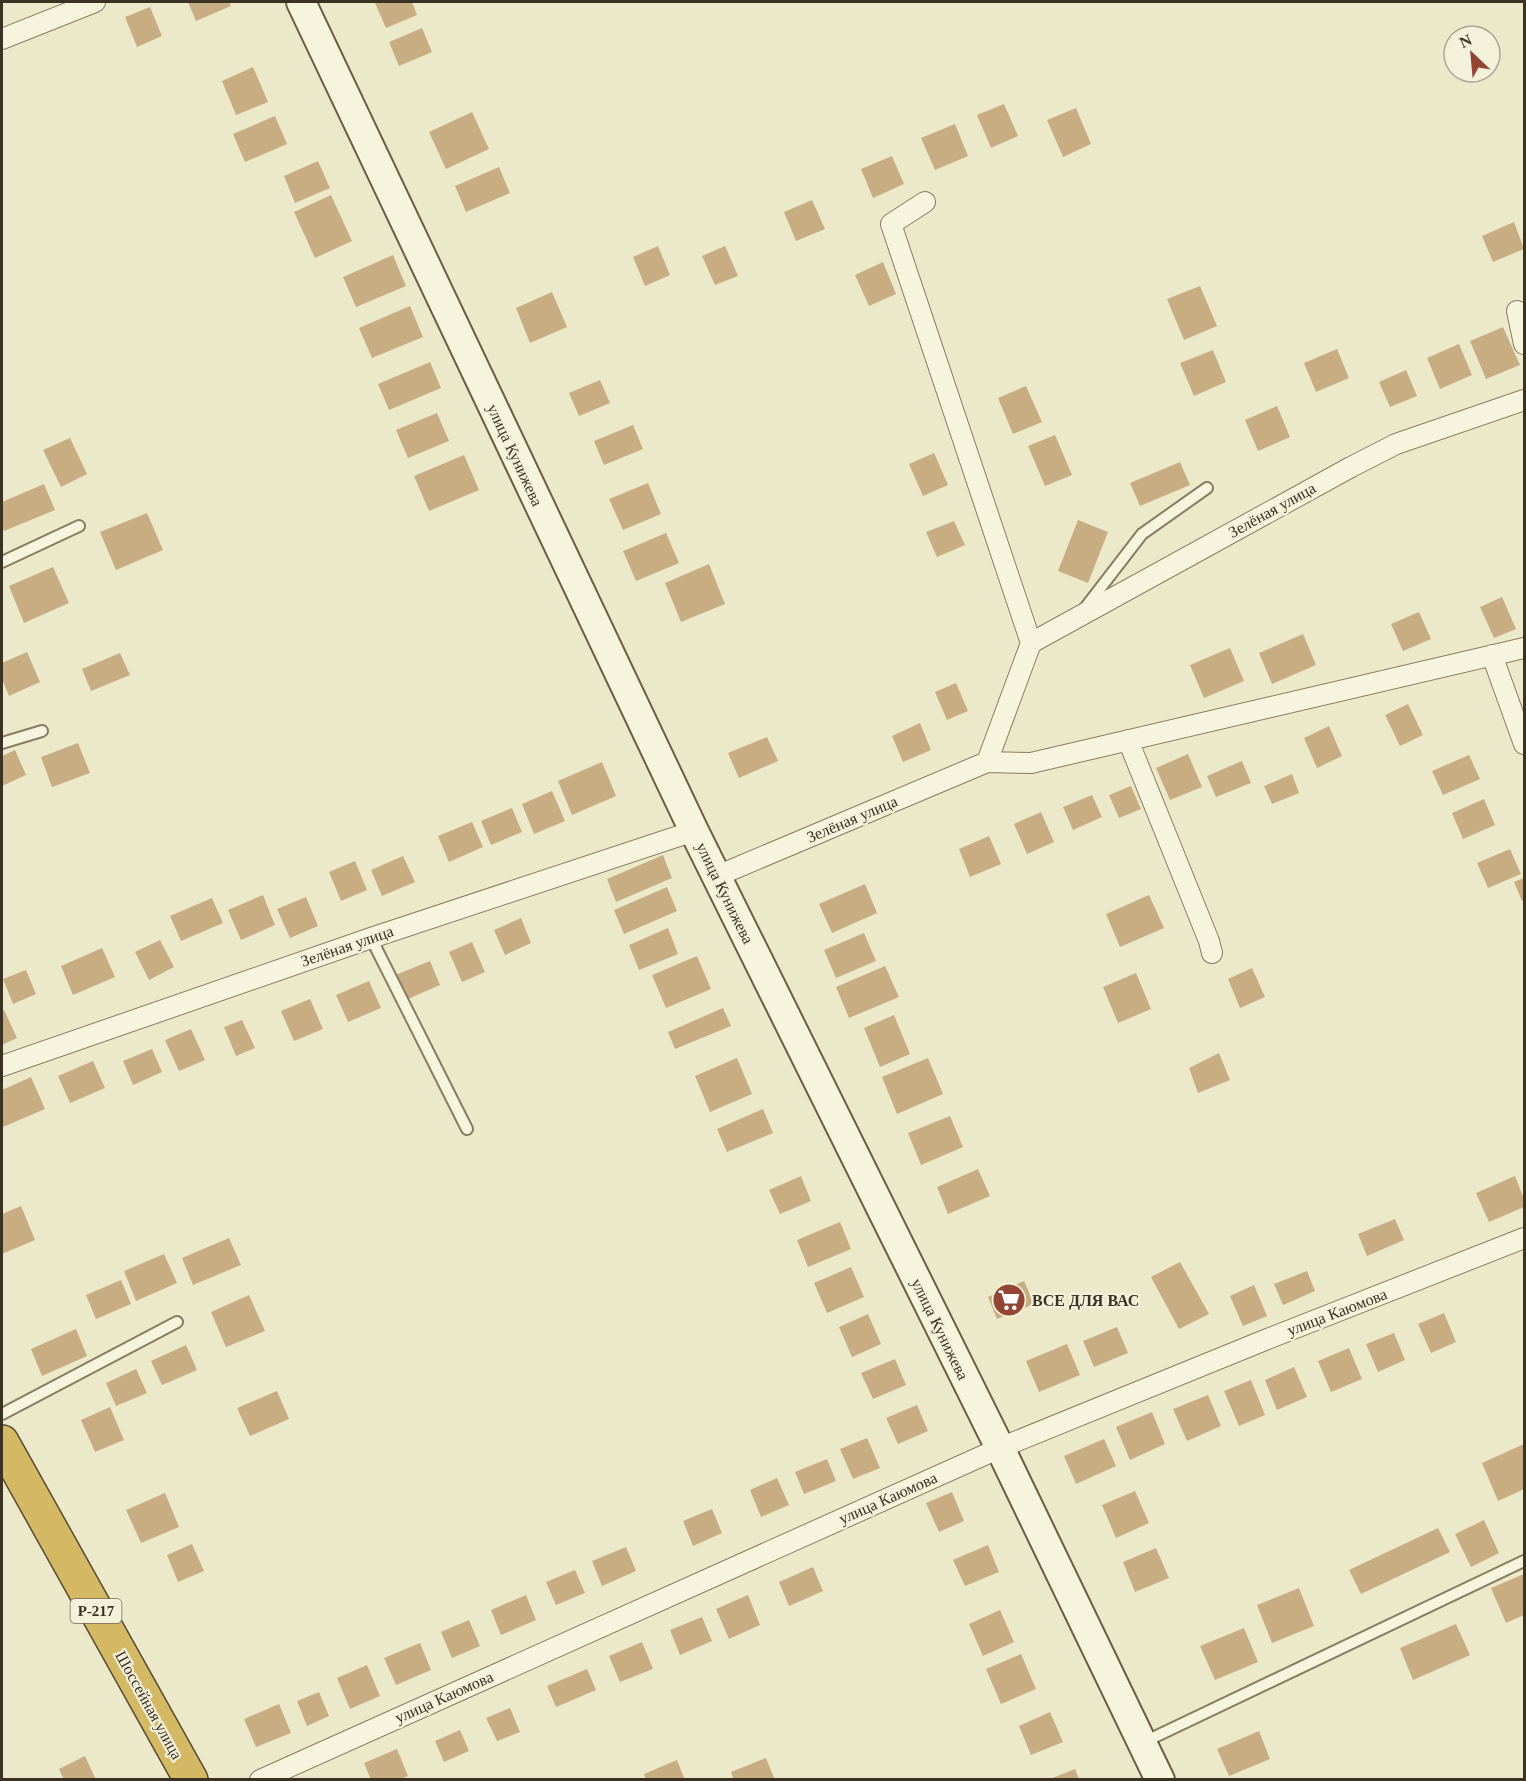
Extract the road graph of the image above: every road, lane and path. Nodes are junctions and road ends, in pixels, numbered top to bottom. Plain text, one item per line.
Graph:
1 (95, 2) edge
2 (301, 2) edge
3 (2, 39) edge
4 (925, 202) dead end
5 (1517, 311) dead end
6 (1524, 344) edge
7 (1524, 400) edge
8 (1208, 488) dead end
9 (79, 526) dead end
10 (2, 562) edge
11 (1080, 616) junction
12 (1031, 643) junction
13 (1524, 648) edge
14 (1492, 655) junction
15 (42, 731) dead end
16 (1128, 740) junction
17 (2, 743) edge
18 (1524, 744) edge
19 (987, 762) junction
20 (694, 831) junction
21 (717, 876) junction
22 (371, 938) junction
23 (1212, 953) dead end
24 (2, 1066) edge
25 (466, 1129) dead end
26 (1524, 1238) edge
27 (177, 1322) dead end
28 (2, 1414) edge
29 (2, 1442) edge
30 (1000, 1448) junction
31 (1524, 1561) edge
32 (1142, 1743) junction
33 (191, 1779) edge
34 (260, 1779) edge
35 (1160, 1779) edge

1 - 3 street
2 - 20 street, улица Кунижева
4 - 12 street
5 - 6 street
7 - 11 street, Зелёная улица
8 - 11 lane
9 - 10 lane
11 - 12 street, Зелёная улица
12 - 19 street
13 - 14 street, Зелёная улица
14 - 16 street, Зелёная улица
14 - 18 street
15 - 17 lane
16 - 19 street, Зелёная улица
16 - 23 street
19 - 21 street, Зелёная улица
20 - 21 street, улица Кунижева
20 - 22 street, Зелёная улица
21 - 30 street, улица Кунижева
22 - 24 street, Зелёная улица
22 - 25 lane
26 - 30 street, улица Каюмова
27 - 28 lane
29 - 33 highway, Шоссейная улица / Р-217
30 - 32 street, улица Кунижева
30 - 34 street, улица Каюмова
31 - 32 lane
32 - 35 street, улица Кунижева

